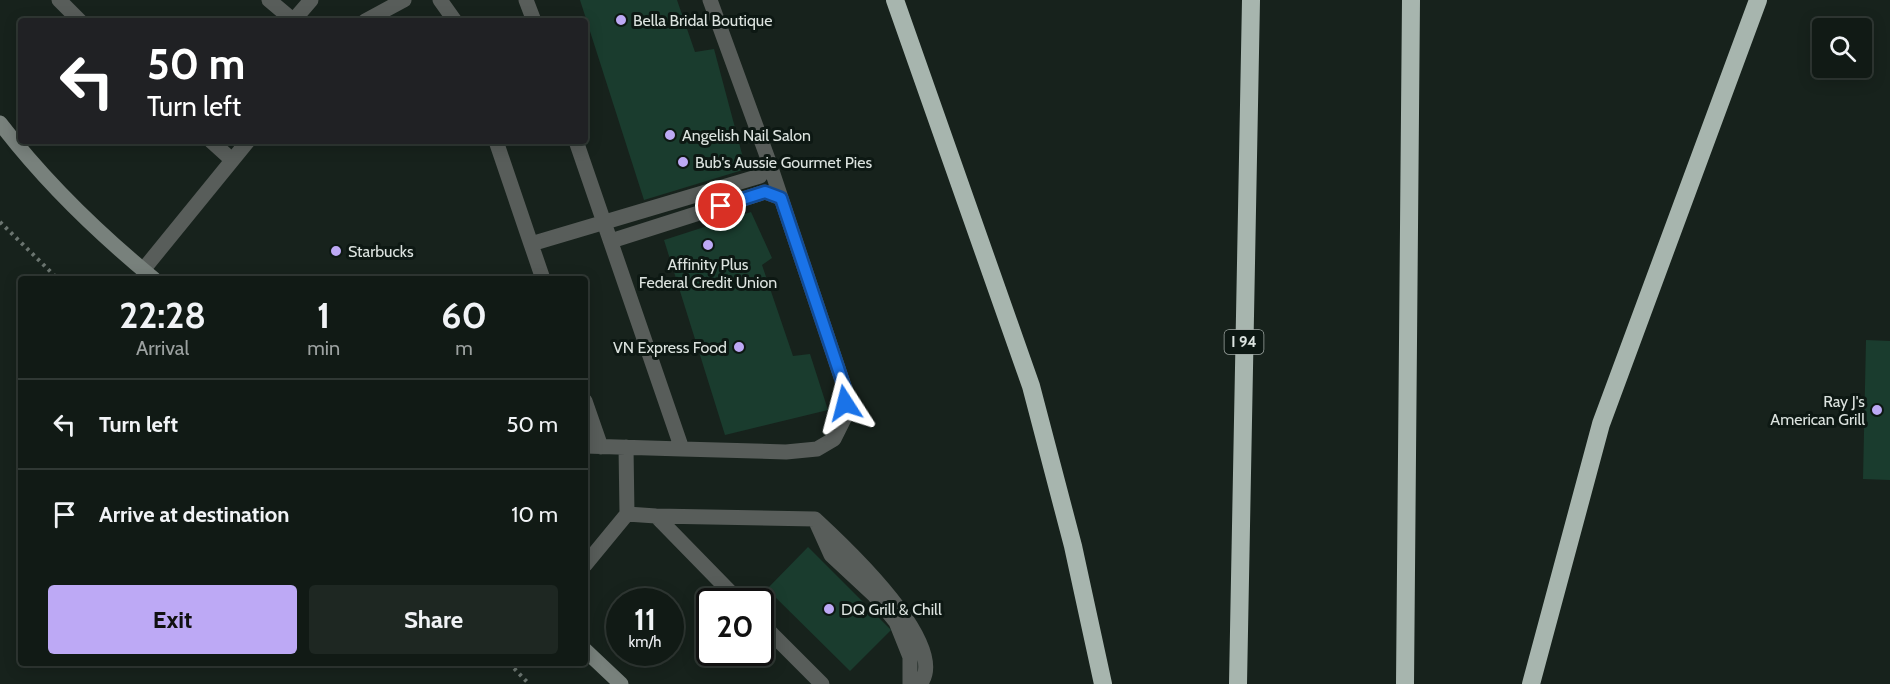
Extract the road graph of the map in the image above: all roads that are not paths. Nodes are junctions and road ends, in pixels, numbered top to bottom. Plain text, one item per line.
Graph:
1 (59, 0) edge
2 (269, 0) edge
3 (311, 0) edge
4 (404, 0) edge
5 (440, 0) edge
6 (526, 0) edge
7 (710, 0) edge
8 (895, 0) edge
9 (1251, 0) edge
10 (1411, 0) edge
11 (1758, 0) edge
12 (77, 18) edge
13 (290, 18) edge
14 (296, 18) edge
15 (370, 18) edge
16 (453, 18) edge
17 (533, 18) edge
18 (0, 123) edge
19 (214, 144) edge
20 (245, 144) edge
21 (497, 144) edge
22 (577, 144) edge
23 (768, 159) junction
24 (232, 160) junction
25 (781, 198) junction
26 (604, 221) junction
27 (611, 241) junction
28 (531, 244) junction
29 (148, 274) edge
30 (542, 276) edge
31 (588, 418) edge
32 (593, 446) edge
33 (626, 447) junction
34 (682, 449) junction
35 (627, 514) junction
36 (656, 516) junction
37 (815, 519) junction
38 (588, 561) edge
39 (726, 588) edge
40 (774, 636) edge
41 (588, 653) edge
42 (621, 684) edge
43 (822, 684) edge
44 (910, 684) edge
45 (920, 684) edge
46 (1103, 684) edge
47 (1238, 684) edge
48 (1405, 684) edge
49 (1531, 684) edge

1 - 12 lane
2 - 13 lane
3 - 14 lane
4 - 15 lane
5 - 16 lane
6 - 17 lane
7 - 23 lane
8 - 46 highway
9 - 47 highway, I 94
10 - 48 highway
11 - 49 highway
18 - 29 street
19 - 24 lane
20 - 24 lane
21 - 28 lane
22 - 26 lane
23 - 25 lane
23 - 26 lane
24 - 29 lane
25 - 27 lane
25 - 34 lane
26 - 27 lane
26 - 28 lane
27 - 34 lane
28 - 30 lane
31 - 32 lane
32 - 33 lane
33 - 34 lane
33 - 35 lane
35 - 36 lane
35 - 38 lane
36 - 37 lane
36 - 39 lane
37 - 44 lane
37 - 45 lane
40 - 43 lane
41 - 42 street

